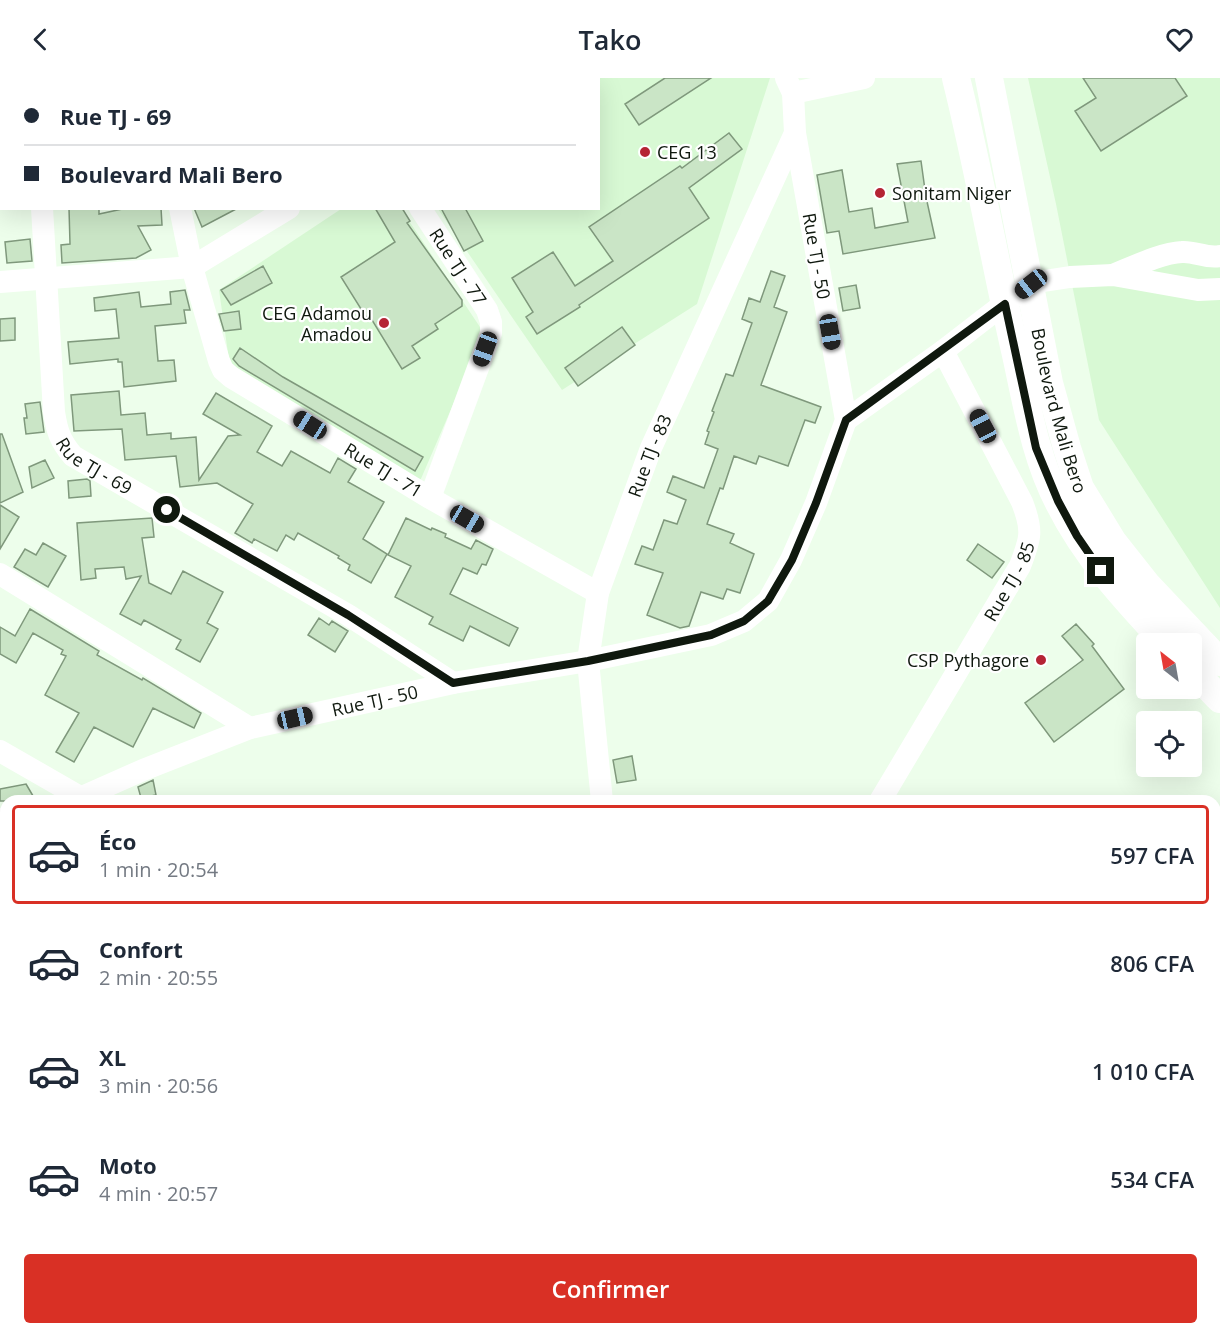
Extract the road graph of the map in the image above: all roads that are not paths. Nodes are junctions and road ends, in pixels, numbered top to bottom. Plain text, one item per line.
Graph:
1 (864, 78) edge
2 (956, 78) edge
3 (989, 78) edge
4 (789, 86) edge
5 (795, 133) junction
6 (42, 210) edge
7 (180, 210) edge
8 (286, 210) edge
9 (421, 210) edge
10 (1220, 256) edge
11 (192, 267) junction
12 (1113, 275) junction
13 (46, 278) junction
14 (0, 282) edge
15 (1031, 284) junction
16 (1220, 289) edge
17 (1005, 304) junction
18 (943, 351) junction
19 (846, 420) junction
20 (430, 498) junction
21 (0, 574) edge
22 (598, 593) junction
23 (1157, 633) edge
24 (588, 661) junction
25 (1220, 662) edge
26 (1202, 680) edge
27 (453, 683) junction
28 (1220, 699) edge
29 (250, 728) junction
30 (0, 751) edge
31 (71, 795) edge
32 (90, 795) edge
33 (601, 795) edge
34 (884, 795) edge

1 - 4 street
2 - 17 main road, Boulevard Mali Bero
3 - 15 main road, Boulevard Mali Bero
4 - 5 street, Rue TJ - 50
5 - 19 street, Rue TJ - 50
5 - 22 street, Rue TJ - 83
6 - 13 street, Rue TJ - 69
7 - 11 street, Rue TJ - 71
8 - 11 street
9 - 20 street, Rue TJ - 77
10 - 12 street
11 - 13 street
11 - 20 street, Rue TJ - 71
12 - 15 street
12 - 16 street
13 - 14 street
13 - 27 street, Rue TJ - 69
15 - 17 street
15 - 25 main road, Boulevard Mali Bero
17 - 18 street
17 - 23 main road, Boulevard Mali Bero
18 - 19 street
18 - 34 street, Rue TJ - 85
19 - 24 street, Rue TJ - 50
20 - 22 street, Rue TJ - 71
21 - 29 street
22 - 24 street, Rue TJ - 83
24 - 27 street, Rue TJ - 50
24 - 33 street, Rue TJ - 83
26 - 28 main road
27 - 29 street, Rue TJ - 50
29 - 32 street, Rue TJ - 50
30 - 31 street

